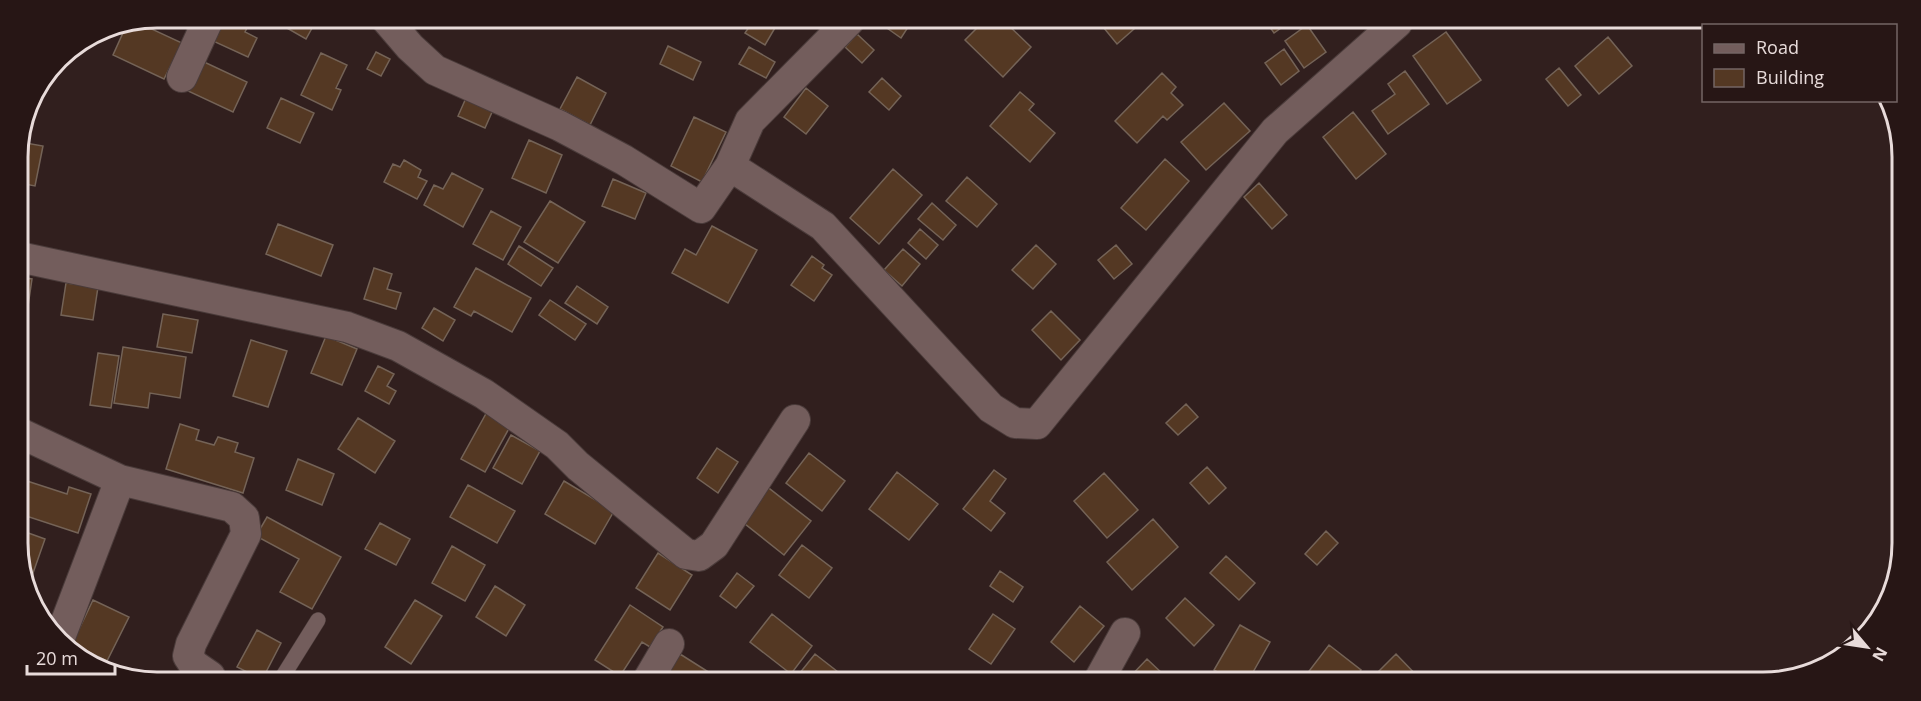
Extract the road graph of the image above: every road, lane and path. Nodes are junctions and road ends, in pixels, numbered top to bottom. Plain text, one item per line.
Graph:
1 (1391, 28) edge
2 (204, 29) edge
3 (394, 29) edge
4 (842, 29) edge
5 (182, 77) dead end
6 (730, 166) junction
7 (29, 259) edge
8 (795, 420) dead end
9 (28, 437) edge
10 (120, 480) junction
11 (318, 621) dead end
12 (62, 631) edge
13 (1125, 633) dead end
14 (669, 645) dead end
15 (204, 672) edge
16 (286, 672) edge
17 (653, 672) edge
18 (1103, 672) edge

1 - 6 street
2 - 5 street
3 - 6 street
4 - 6 street
7 - 8 street
9 - 10 street
10 - 12 street
10 - 15 street
11 - 16 lane
13 - 18 street
14 - 17 street

